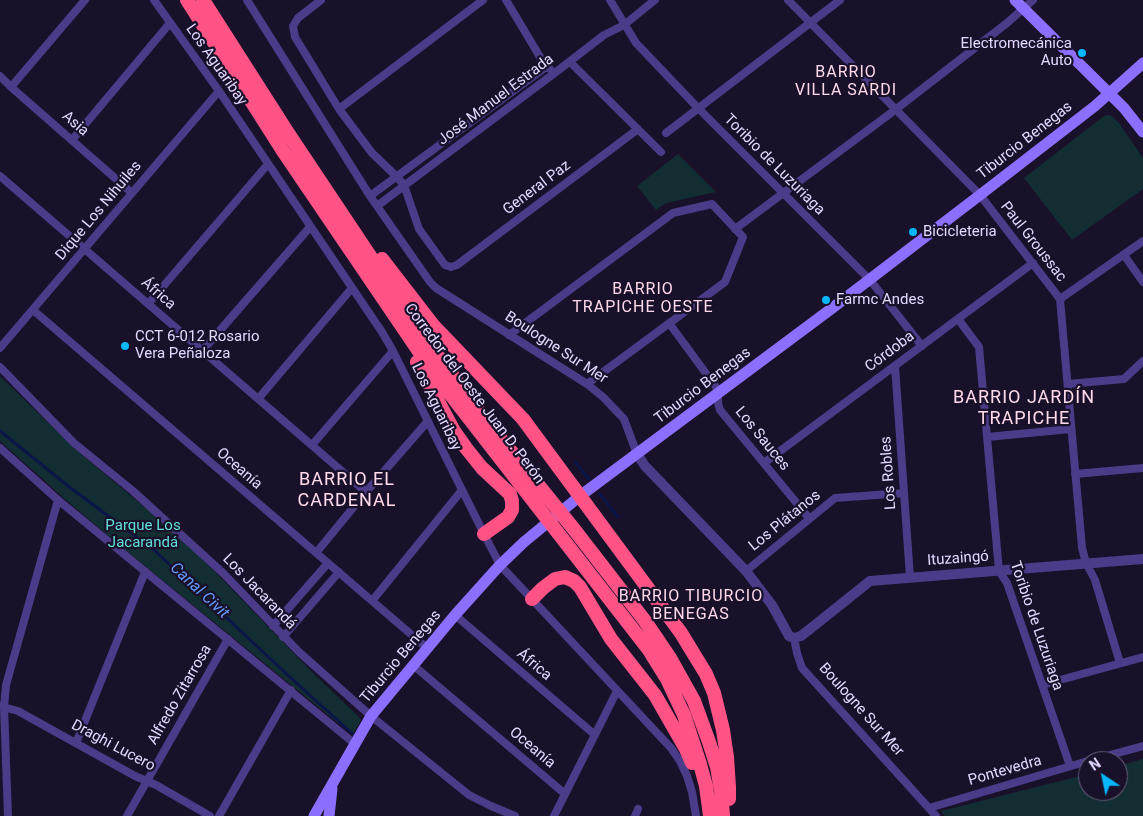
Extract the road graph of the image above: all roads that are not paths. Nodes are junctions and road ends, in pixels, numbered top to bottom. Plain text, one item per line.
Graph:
1 (85, 0) edge
2 (154, 0) edge
3 (187, 0) edge
4 (247, 0) edge
5 (321, 0) edge
6 (483, 0) edge
7 (506, 0) edge
8 (610, 0) edge
9 (655, 0) edge
10 (788, 0) edge
11 (840, 0) edge
12 (1015, 0) edge
13 (1033, 0) edge
14 (202, 4) edge
15 (1024, 9) junction
16 (170, 23) junction
17 (810, 23) junction
18 (624, 24) junction
19 (570, 62) junction
20 (1143, 63) edge
21 (546, 68) junction
22 (556, 72) junction
23 (0, 76) edge
24 (11, 87) junction
25 (219, 91) junction
26 (1109, 94) junction
27 (698, 108) junction
28 (339, 109) junction
29 (895, 110) junction
30 (638, 129) junction
31 (1143, 132) edge
32 (666, 133) dead end
33 (72, 140) junction
34 (661, 152) dead end
35 (268, 164) junction
36 (0, 176) edge
37 (396, 176) junction
38 (404, 185) junction
39 (132, 193) junction
40 (783, 194) junction
41 (980, 195) junction
42 (370, 196) junction
43 (377, 206) junction
44 (310, 227) junction
45 (735, 229) junction
46 (353, 230) junction
47 (1143, 241) edge
48 (85, 250) junction
49 (1124, 254) junction
50 (1033, 263) junction
51 (870, 280) junction
52 (1143, 282) edge
53 (352, 288) junction
54 (380, 296) junction
55 (1060, 298) junction
56 (148, 304) junction
57 (33, 310) junction
58 (958, 319) junction
59 (669, 323) junction
60 (508, 334) junction
61 (922, 346) junction
62 (0, 348) edge
63 (202, 350) junction
64 (394, 351) junction
65 (1143, 361) edge
66 (0, 366) edge
67 (894, 366) junction
68 (587, 384) junction
69 (1068, 384) junction
70 (718, 394) junction
71 (258, 399) junction
72 (428, 421) junction
73 (1071, 429) junction
74 (987, 437) junction
75 (312, 445) junction
76 (0, 448) edge
77 (637, 454) junction
78 (764, 464) junction
79 (1143, 468) edge
80 (1075, 474) junction
81 (462, 490) junction
82 (366, 492) junction
83 (904, 493) junction
84 (580, 496) junction
85 (58, 500) junction
86 (544, 503) junction
87 (809, 518) junction
88 (484, 534) junction
89 (316, 553) junction
90 (1143, 559) edge
91 (328, 563) junction
92 (1086, 563) junction
93 (500, 565) junction
94 (746, 570) junction
95 (999, 571) junction
96 (145, 572) junction
97 (339, 572) junction
98 (910, 577) junction
99 (532, 599) junction
100 (372, 601) junction
101 (455, 615) junction
102 (273, 626) junction
103 (283, 637) junction
104 (794, 638) junction
105 (228, 639) junction
106 (427, 648) junction
107 (1143, 657) edge
108 (1120, 663) junction
109 (413, 665) junction
110 (1042, 685) junction
111 (291, 690) junction
112 (618, 691) junction
113 (2, 706) edge
114 (371, 716) junction
115 (595, 735) junction
116 (76, 743) junction
117 (355, 744) junction
118 (1143, 746) edge
119 (1125, 751) edge
120 (1078, 764) edge
121 (1070, 766) junction
122 (147, 781) junction
123 (333, 783) junction
124 (565, 794) junction
125 (930, 808) junction
126 (710, 812) edge
127 (8, 816) edge
128 (127, 816) edge
129 (210, 816) edge
130 (218, 816) edge
131 (314, 816) edge
132 (329, 816) edge
133 (515, 816) edge
134 (554, 816) edge
135 (696, 816) edge
136 (723, 816) edge
137 (728, 816) edge
138 (936, 816) edge

1 - 24 street
2 - 16 street, Los Aguaribay
3 - 14 highway
4 - 42 street, Boulogne Sur Mer
5 - 28 street
6 - 28 street
7 - 21 street
8 - 18 street, Toribio de Luzuriaga
9 - 18 street
10 - 17 street, Paul Groussac
11 - 17 street
12 - 15 main road
13 - 15 street
14 - 46 highway, Corredor del Oeste Juan D. Perón
14 - 54 highway, Corredor del Oeste Juan D. Perón
15 - 26 main road
15 - 29 street
16 - 25 street, Los Aguaribay
16 - 33 street
17 - 27 street
17 - 29 street, Paul Groussac
18 - 19 street, José Manuel Estrada
18 - 27 street, Toribio de Luzuriaga
19 - 22 street, José Manuel Estrada
19 - 30 street
20 - 26 main road, Tiburcio Benegas
21 - 22 street
21 - 37 street, José Manuel Estrada
22 - 38 street, José Manuel Estrada
23 - 24 street, Asia
24 - 33 street, Asia
25 - 35 street, Los Aguaribay
25 - 39 street, Dique Los Nihuiles
26 - 31 main road
26 - 41 main road, Tiburcio Benegas
27 - 32 street
27 - 40 street, Toribio de Luzuriaga
28 - 37 street
29 - 40 street
29 - 41 street, Paul Groussac
30 - 34 street
30 - 38 street, General Paz
33 - 39 street, Asia
35 - 44 street, Los Aguaribay
35 - 56 street
36 - 48 street, África
37 - 38 street
37 - 42 street, José Manuel Estrada
38 - 43 street, José Manuel Estrada
39 - 48 street, Dique Los Nihuiles
40 - 45 street
40 - 51 street, Toribio de Luzuriaga
41 - 50 street, Paul Groussac
41 - 51 main road, Tiburcio Benegas
42 - 43 street, Boulogne Sur Mer
43 - 60 street, Boulogne Sur Mer
44 - 53 street, Los Aguaribay
44 - 63 street
45 - 59 street
45 - 60 street
46 - 84 highway
46 - 86 highway, Corredor del Oeste Juan D. Perón
47 - 49 street
48 - 56 street, África
48 - 57 street, Dique Los Nihuiles
49 - 52 street
49 - 55 street
50 - 55 street, Paul Groussac
50 - 58 street, Córdoba
51 - 61 street, Toribio de Luzuriaga
51 - 70 main road, Tiburcio Benegas
53 - 64 street, Los Aguaribay
53 - 71 street
54 - 86 highway, Corredor del Oeste Juan D. Perón
54 - 88 highway
55 - 69 street, Paul Groussac
56 - 63 street, África
57 - 62 street, Dique Los Nihuiles
57 - 89 street, Oceanía
58 - 61 street, Córdoba
58 - 74 street, Toribio de Luzuriaga
59 - 68 street
59 - 70 street, Los Sauces
60 - 68 street, Boulogne Sur Mer
61 - 67 street, Córdoba
63 - 71 street, África
64 - 72 street, Los Aguaribay
64 - 75 street
65 - 69 street
66 - 102 street, Los Jacarandá
67 - 78 street, Córdoba
67 - 83 street, Los Robles
68 - 77 street, Boulogne Sur Mer
69 - 73 street, Paul Groussac
70 - 77 main road, Tiburcio Benegas
70 - 78 street, Los Sauces
71 - 75 street, África
72 - 81 street, Los Aguaribay
72 - 82 street
73 - 74 street
73 - 80 street, Paul Groussac
74 - 95 street, Toribio de Luzuriaga
75 - 82 street, África
76 - 85 street
77 - 84 main road, Tiburcio Benegas
77 - 94 street, Boulogne Sur Mer
78 - 87 street, Los Sauces
79 - 80 street
80 - 92 street, Paul Groussac
81 - 88 street, Los Aguaribay
81 - 100 street
82 - 89 street
83 - 87 street, Los Plátanos
83 - 98 street, Los Robles
84 - 93 main road, Tiburcio Benegas
84 - 137 highway
85 - 96 street
85 - 113 street
86 - 126 highway, Corredor del Oeste Juan D. Perón
86 - 136 highway, Corredor del Oeste Juan D. Perón
87 - 94 street, Los Plátanos
88 - 93 street, Los Aguaribay
89 - 91 street, Oceanía
90 - 92 street, Ituzaingó
91 - 97 street, Oceanía
91 - 102 street
92 - 95 street, Ituzaingó
92 - 108 street, Paul Groussac
93 - 99 street, Los Aguaribay
93 - 101 main road, Tiburcio Benegas
94 - 104 street, Boulogne Sur Mer
95 - 98 street, Ituzaingó
95 - 110 street, Toribio de Luzuriaga
96 - 105 street
96 - 116 street
97 - 100 street, Oceanía
97 - 103 street
98 - 104 street, Ituzaingó
99 - 112 street, Los Aguaribay
99 - 126 highway
100 - 106 street, Oceanía
101 - 106 main road, Tiburcio Benegas
101 - 115 street, África
102 - 103 street, Los Jacarandá
103 - 114 street, Los Jacarandá
104 - 125 street, Boulogne Sur Mer
105 - 111 street
105 - 122 street, Alfredo Zitarrosa
106 - 109 main road, Tiburcio Benegas
107 - 108 street
108 - 110 street
109 - 114 main road, Tiburcio Benegas
109 - 124 street, Oceanía
110 - 121 street, Toribio de Luzuriaga
111 - 117 street
111 - 130 street
112 - 115 street
112 - 135 street, Los Aguaribay
113 - 116 street, Draghi Lucero
113 - 127 street
114 - 117 main road, Tiburcio Benegas
114 - 133 street, Los Jacarandá
115 - 124 street
116 - 122 street, Draghi Lucero
117 - 123 main road, Tiburcio Benegas
118 - 119 street, Pontevedra
120 - 121 street, Pontevedra
121 - 125 street, Pontevedra
122 - 128 street, Alfredo Zitarrosa
122 - 129 street, Draghi Lucero
123 - 131 main road, Tiburcio Benegas
123 - 132 main road, Tiburcio Benegas
124 - 134 street
125 - 138 street, Boulogne Sur Mer

